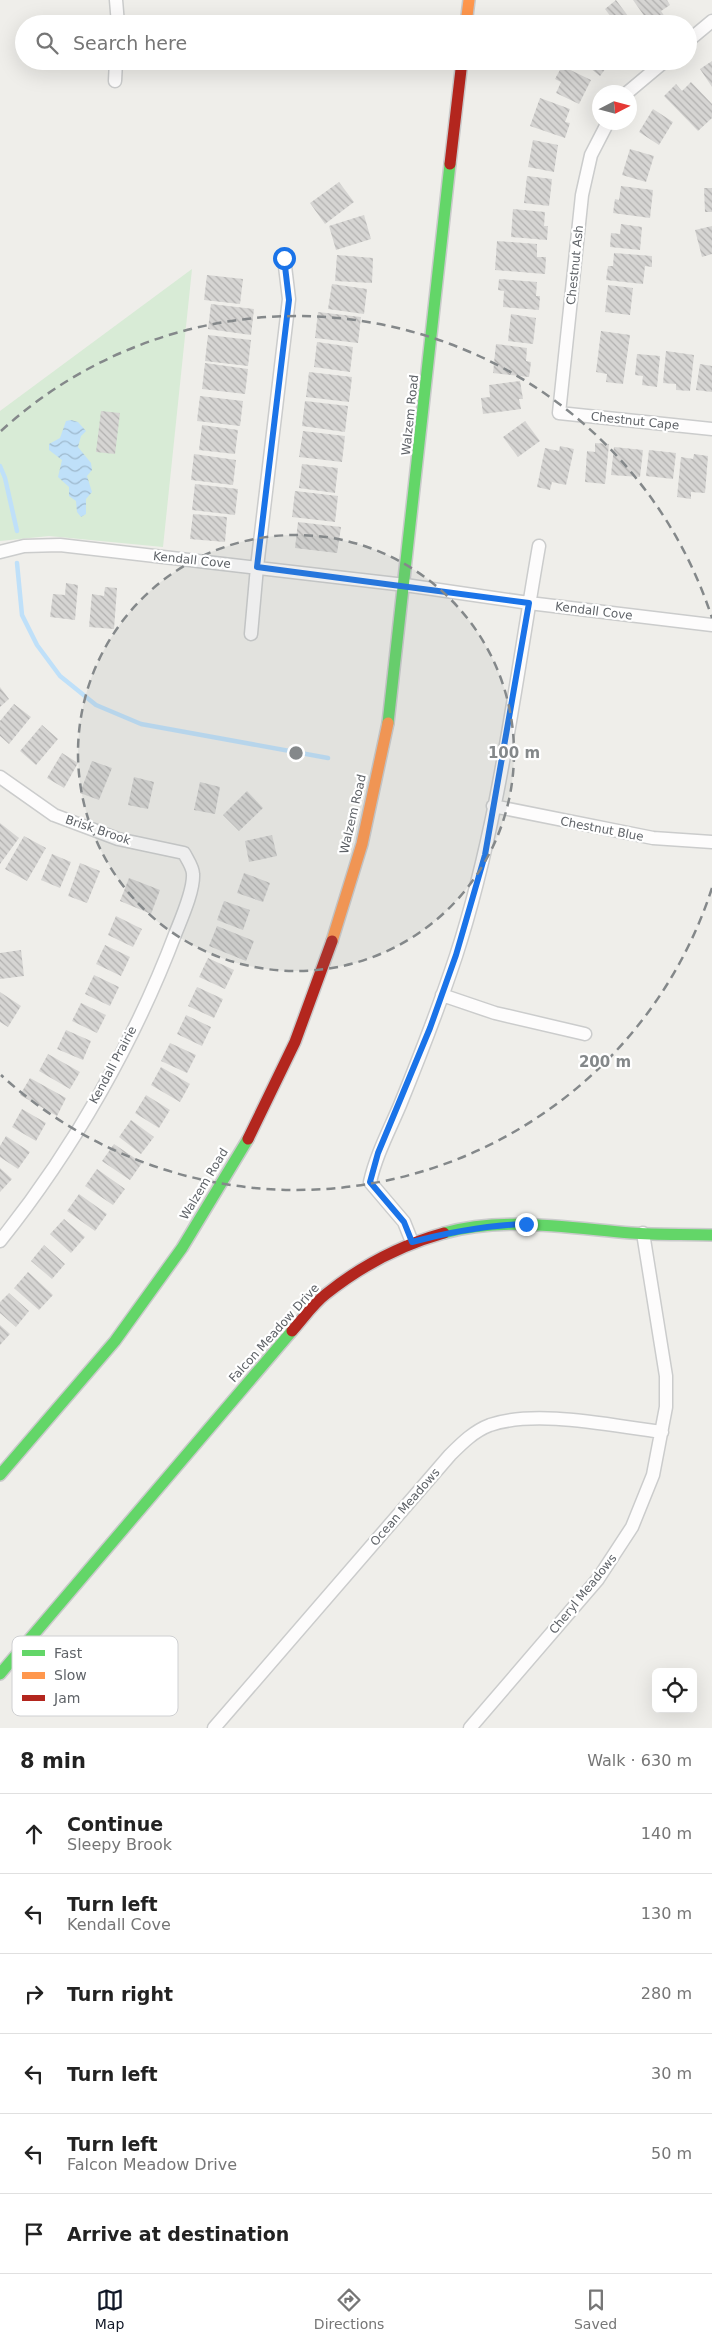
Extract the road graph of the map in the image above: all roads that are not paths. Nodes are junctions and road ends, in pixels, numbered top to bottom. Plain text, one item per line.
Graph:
1 (116, 0) edge
2 (469, 0) edge
3 (117, 15) edge
4 (467, 15) edge
5 (712, 21) edge
6 (697, 34) edge
7 (116, 70) edge
8 (461, 70) edge
9 (654, 70) edge
10 (115, 80) dead end
11 (636, 85) edge
12 (604, 130) edge
13 (284, 258) dead end
14 (559, 413) joint
15 (712, 429) edge
16 (539, 546) dead end
17 (0, 552) edge
18 (257, 567) junction
19 (405, 585) junction
20 (529, 603) junction
21 (712, 625) edge
22 (251, 634) dead end
23 (0, 777) edge
24 (493, 806) junction
25 (712, 842) edge
26 (194, 873) joint
27 (442, 996) junction
28 (585, 1034) dead end
29 (643, 1233) junction
30 (712, 1235) edge
31 (0, 1241) edge
32 (412, 1242) junction
33 (662, 1432) junction
34 (0, 1475) edge
35 (32, 1636) edge
36 (12, 1660) edge
37 (0, 1674) edge
38 (214, 1728) edge
39 (470, 1728) edge

1 - 3 street
2 - 4 street
5 - 6 street
7 - 10 street
8 - 19 street, Walzem Road
9 - 11 street
12 - 14 street, Chestnut Ash
13 - 18 street
14 - 15 street, Chestnut Cape
16 - 20 street
17 - 18 street, Kendall Cove
18 - 19 street, Kendall Cove
18 - 22 street
19 - 20 street, Kendall Cove
19 - 34 street, Walzem Road
20 - 21 street, Kendall Cove
20 - 24 street
23 - 26 street, Brisk Brook
24 - 25 street, Chestnut Blue
24 - 27 street
26 - 31 street, Kendall Prairie
27 - 28 street
27 - 32 street
29 - 30 street, Falcon Meadow Drive
29 - 32 street, Falcon Meadow Drive
29 - 33 street, Cheryl Meadows
32 - 35 street, Falcon Meadow Drive
33 - 38 street, Ocean Meadows
33 - 39 street, Cheryl Meadows
36 - 37 street, Falcon Meadow Drive

